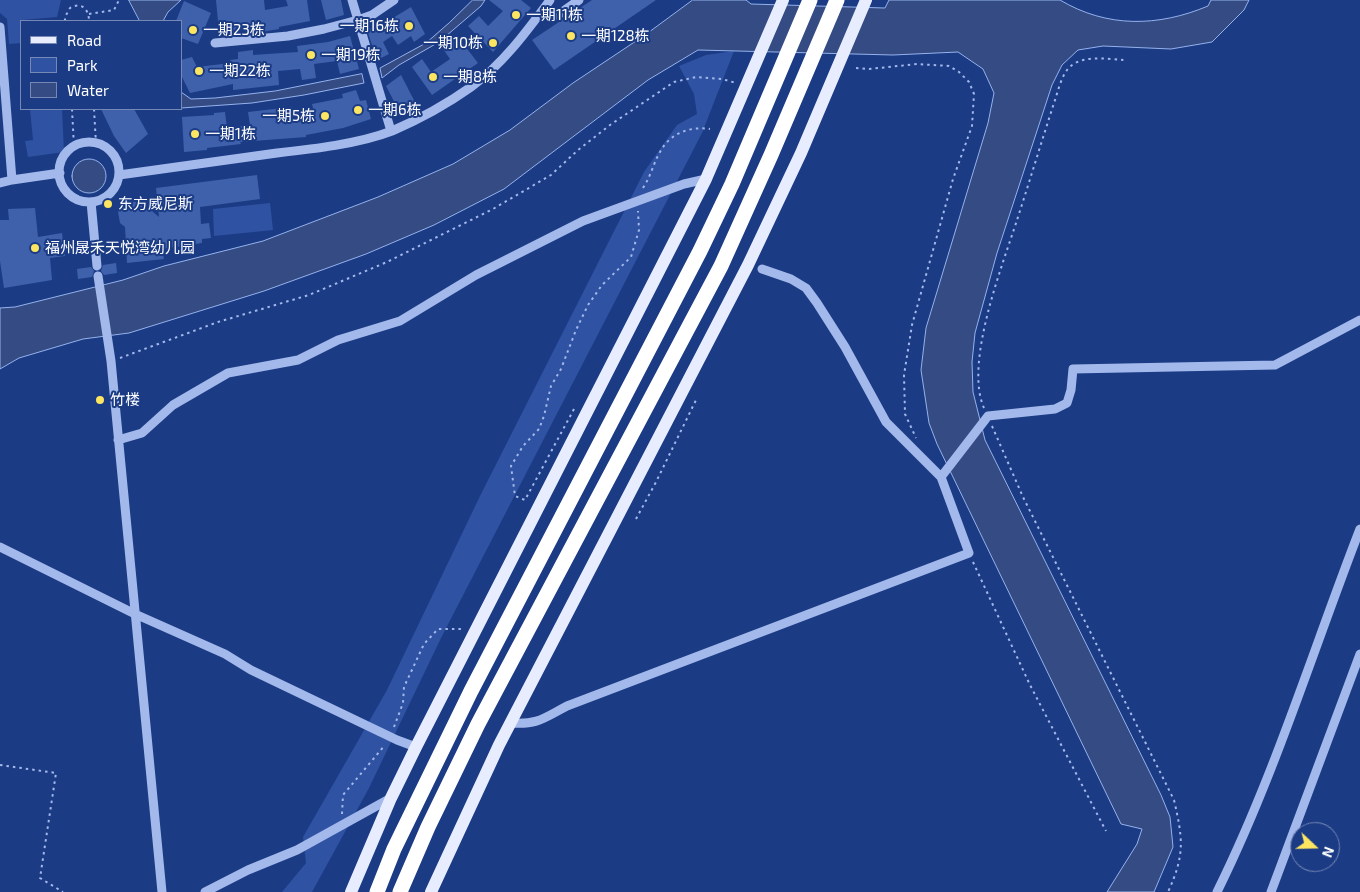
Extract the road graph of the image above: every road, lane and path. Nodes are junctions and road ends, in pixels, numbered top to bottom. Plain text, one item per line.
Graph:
1 (119, 0) edge
2 (352, 0) edge
3 (394, 0) edge
4 (550, 0) edge
5 (579, 0) edge
6 (837, 0) edge
7 (782, 1) edge
8 (809, 1) edge
9 (865, 3) edge
10 (89, 14) junction
11 (538, 16) junction
12 (65, 20) edge
13 (90, 20) edge
14 (358, 20) junction
15 (0, 27) edge
16 (215, 43) dead end
17 (1124, 60) dead end
18 (856, 68) dead end
19 (746, 86) junction
20 (72, 110) edge
21 (94, 110) edge
22 (710, 129) dead end
23 (391, 131) junction
24 (96, 144) junction
25 (74, 147) junction
26 (60, 173) junction
27 (119, 175) junction
28 (706, 179) junction
29 (12, 180) junction
30 (0, 183) edge
31 (638, 201) junction
32 (91, 202) junction
33 (762, 269) dead end
34 (1360, 320) edge
35 (110, 357) junction
36 (696, 400) dead end
37 (574, 409) dead end
38 (986, 419) junction
39 (118, 440) junction
40 (918, 441) dead end
41 (945, 473) junction
42 (636, 519) dead end
43 (1360, 530) edge
44 (0, 547) edge
45 (968, 553) junction
46 (135, 614) junction
47 (476, 628) junction
48 (1360, 654) edge
49 (511, 723) junction
50 (390, 737) junction
51 (416, 746) junction
52 (0, 765) edge
53 (391, 798) junction
54 (343, 824) junction
55 (1106, 831) dead end
56 (63, 892) edge
57 (162, 892) edge
58 (205, 892) edge
59 (351, 892) edge
60 (377, 892) edge
61 (400, 892) edge
62 (431, 892) edge
63 (1168, 892) edge
64 (1217, 892) edge
65 (1271, 892) edge

1 - 10 path
2 - 14 street
3 - 14 street
4 - 11 street
5 - 11 street
6 - 61 highway
7 - 19 main road
8 - 60 highway
9 - 49 main road
10 - 12 path
10 - 13 path
11 - 23 street
14 - 16 street
14 - 23 street
15 - 29 street
17 - 38 path
18 - 40 path
19 - 28 main road
19 - 35 path
20 - 25 path
21 - 24 path
22 - 31 path
23 - 27 street
24 - 25 street
24 - 27 street
25 - 26 street
26 - 29 street
26 - 32 street
27 - 32 street
28 - 31 street
28 - 47 main road
29 - 30 street
31 - 37 path
31 - 39 street
32 - 35 street
33 - 41 street
34 - 38 street
35 - 39 street
36 - 42 path
38 - 41 street
38 - 63 path
39 - 46 street
41 - 45 street
43 - 64 street
44 - 46 street
45 - 49 street
45 - 55 path
46 - 50 street
46 - 57 street
47 - 50 path
47 - 51 main road
48 - 65 street
49 - 62 main road
50 - 51 street
50 - 54 path
51 - 53 main road
52 - 56 path
53 - 54 street
53 - 59 main road
54 - 58 street

